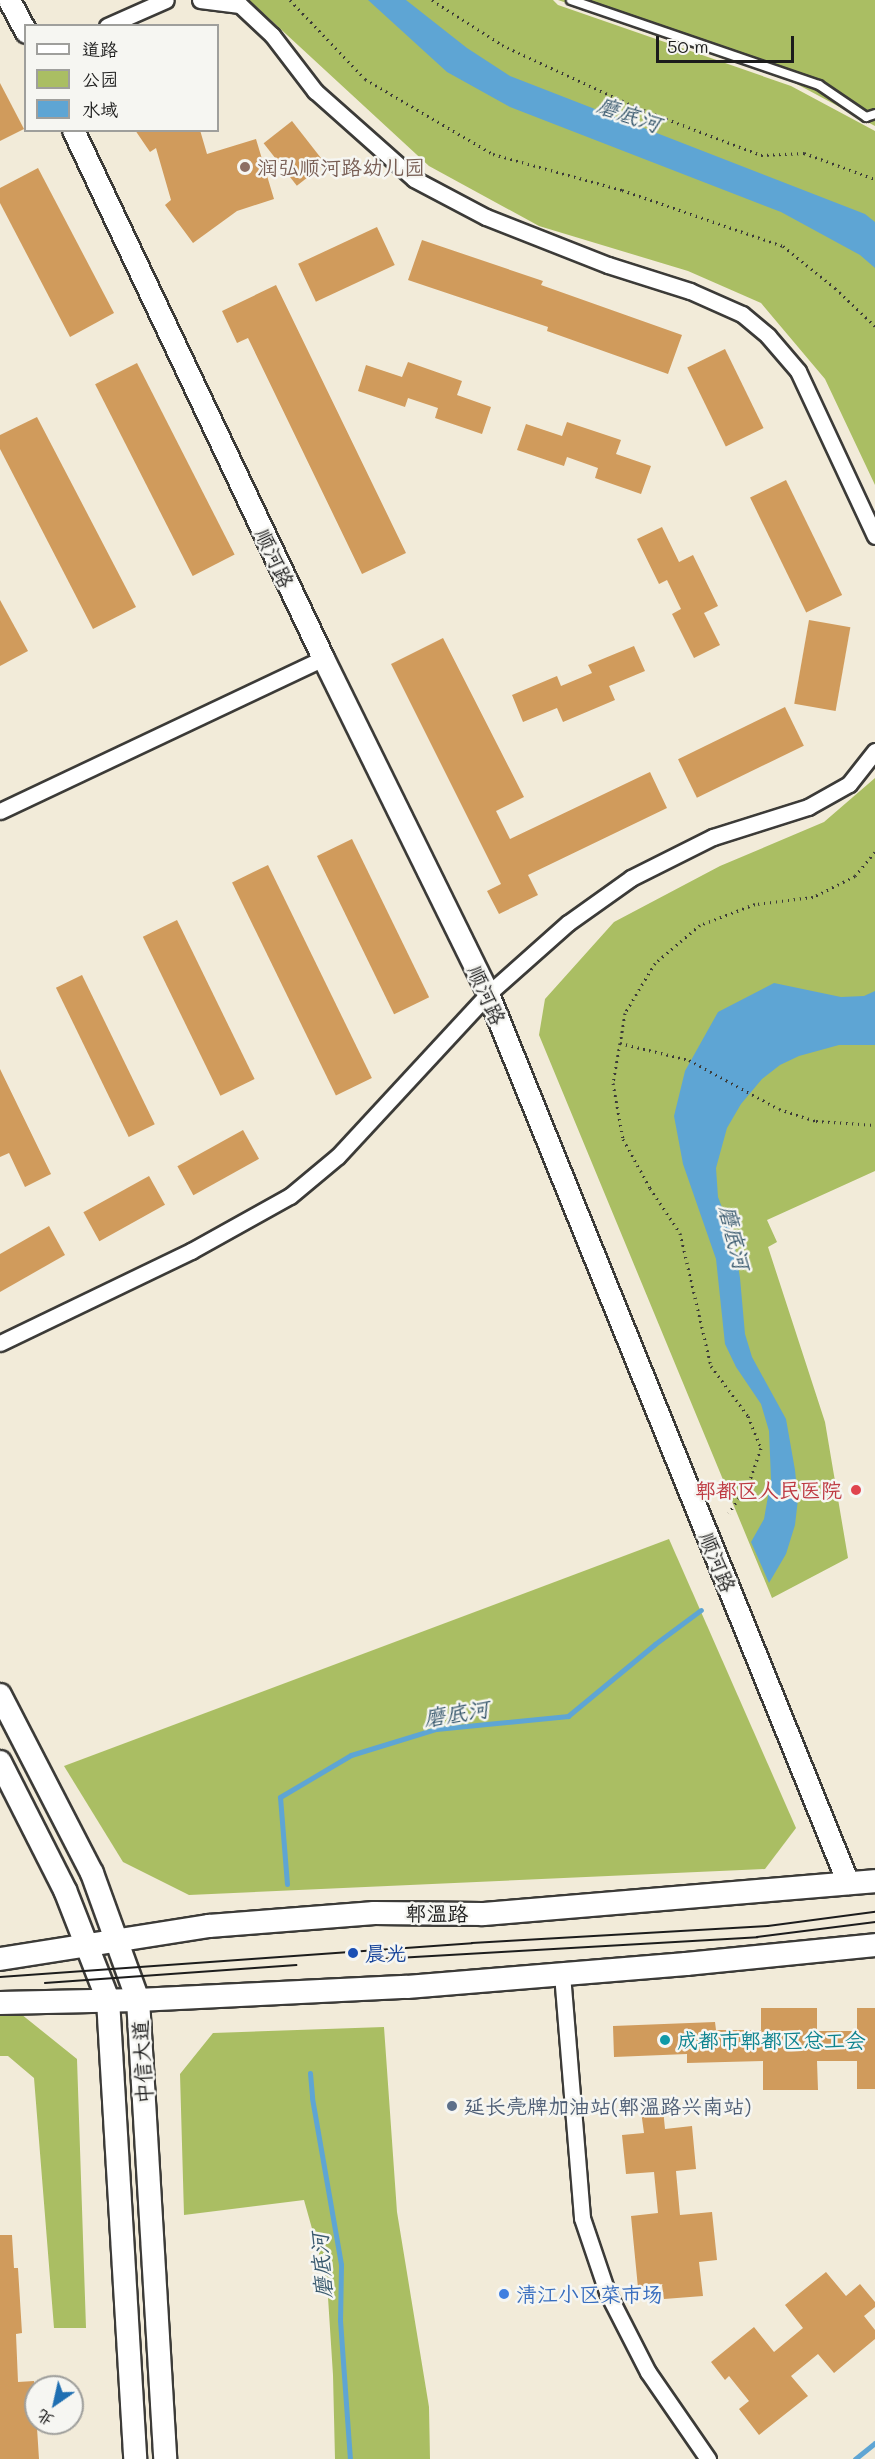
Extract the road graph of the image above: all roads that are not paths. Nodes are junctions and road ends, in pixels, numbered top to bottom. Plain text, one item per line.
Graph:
1 (9, 0) edge
2 (166, 0) edge
3 (200, 0) edge
4 (571, 0) edge
5 (112, 24) edge
6 (24, 28) edge
7 (875, 114) edge
8 (74, 132) edge
9 (875, 536) edge
10 (323, 658) junction
11 (875, 751) edge
12 (0, 811) edge
13 (488, 994) junction
14 (0, 1343) edge
15 (0, 1695) edge
16 (0, 1762) edge
17 (875, 1881) edge
18 (848, 1883) junction
19 (117, 1942) junction
20 (875, 1944) edge
21 (87, 1947) junction
22 (0, 1959) edge
23 (562, 1974) junction
24 (108, 2000) junction
25 (138, 2000) junction
26 (0, 2003) edge
27 (135, 2459) edge
28 (165, 2459) edge
29 (708, 2459) edge

1 - 6 street
2 - 5 street
3 - 9 street
4 - 7 lane
8 - 10 street, 顺河路
10 - 12 street
10 - 13 street, 顺河路
11 - 13 street
13 - 14 street
13 - 18 street, 顺河路
15 - 19 main road, 中信大道
16 - 21 main road, 中信大道
17 - 18 main road, 郫温路
18 - 19 main road, 郫温路
19 - 21 main road, 郫温路
19 - 25 main road, 中信大道
20 - 23 main road
21 - 22 main road, 郫温路
21 - 24 main road, 中信大道
23 - 25 main road
23 - 29 street
24 - 25 main road
24 - 26 main road
24 - 27 main road, 中信大道
25 - 28 main road, 中信大道

